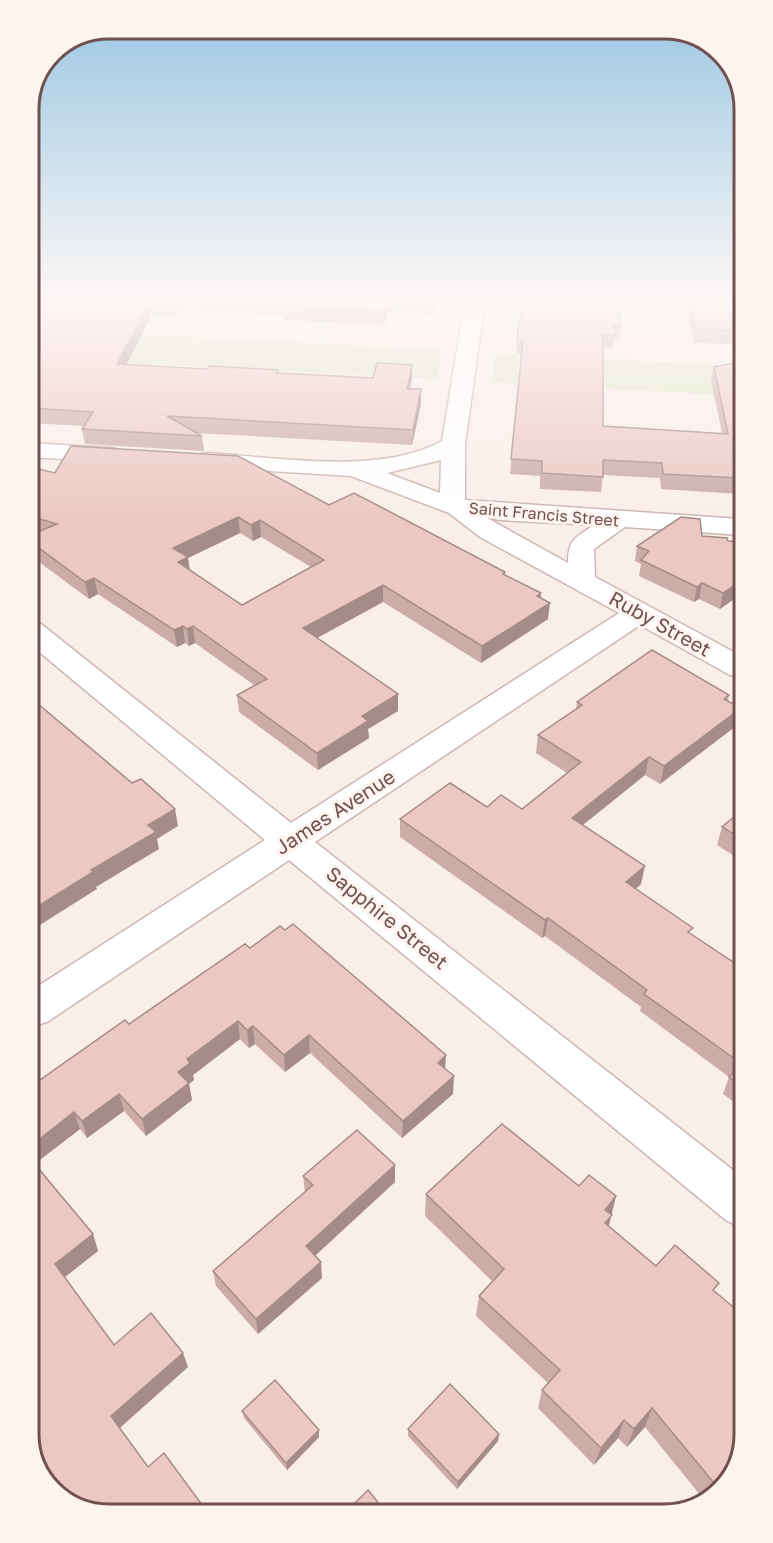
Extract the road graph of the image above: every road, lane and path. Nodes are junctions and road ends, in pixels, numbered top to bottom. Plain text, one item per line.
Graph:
1 (464, 373) edge
2 (453, 444) junction
3 (39, 451) edge
4 (134, 456) edge
5 (181, 459) edge
6 (354, 469) junction
7 (452, 506) junction
8 (619, 520) junction
9 (734, 527) edge
10 (580, 579) junction
11 (638, 613) junction
12 (39, 637) edge
13 (734, 664) edge
14 (291, 842) junction
15 (39, 1006) edge
16 (734, 1198) edge

1 - 2 street
2 - 6 street
2 - 7 street
3 - 4 street
5 - 6 street, Saint Francis Street
6 - 7 street, Saint Francis Street
7 - 8 street, Saint Francis Street
7 - 10 street, Ruby Street
8 - 9 street, Saint Francis Street
8 - 10 street
10 - 11 street, Ruby Street
11 - 13 street, Ruby Street
11 - 14 street, James Avenue
12 - 14 street, Sapphire Street
14 - 15 street, James Avenue
14 - 16 street, Sapphire Street

